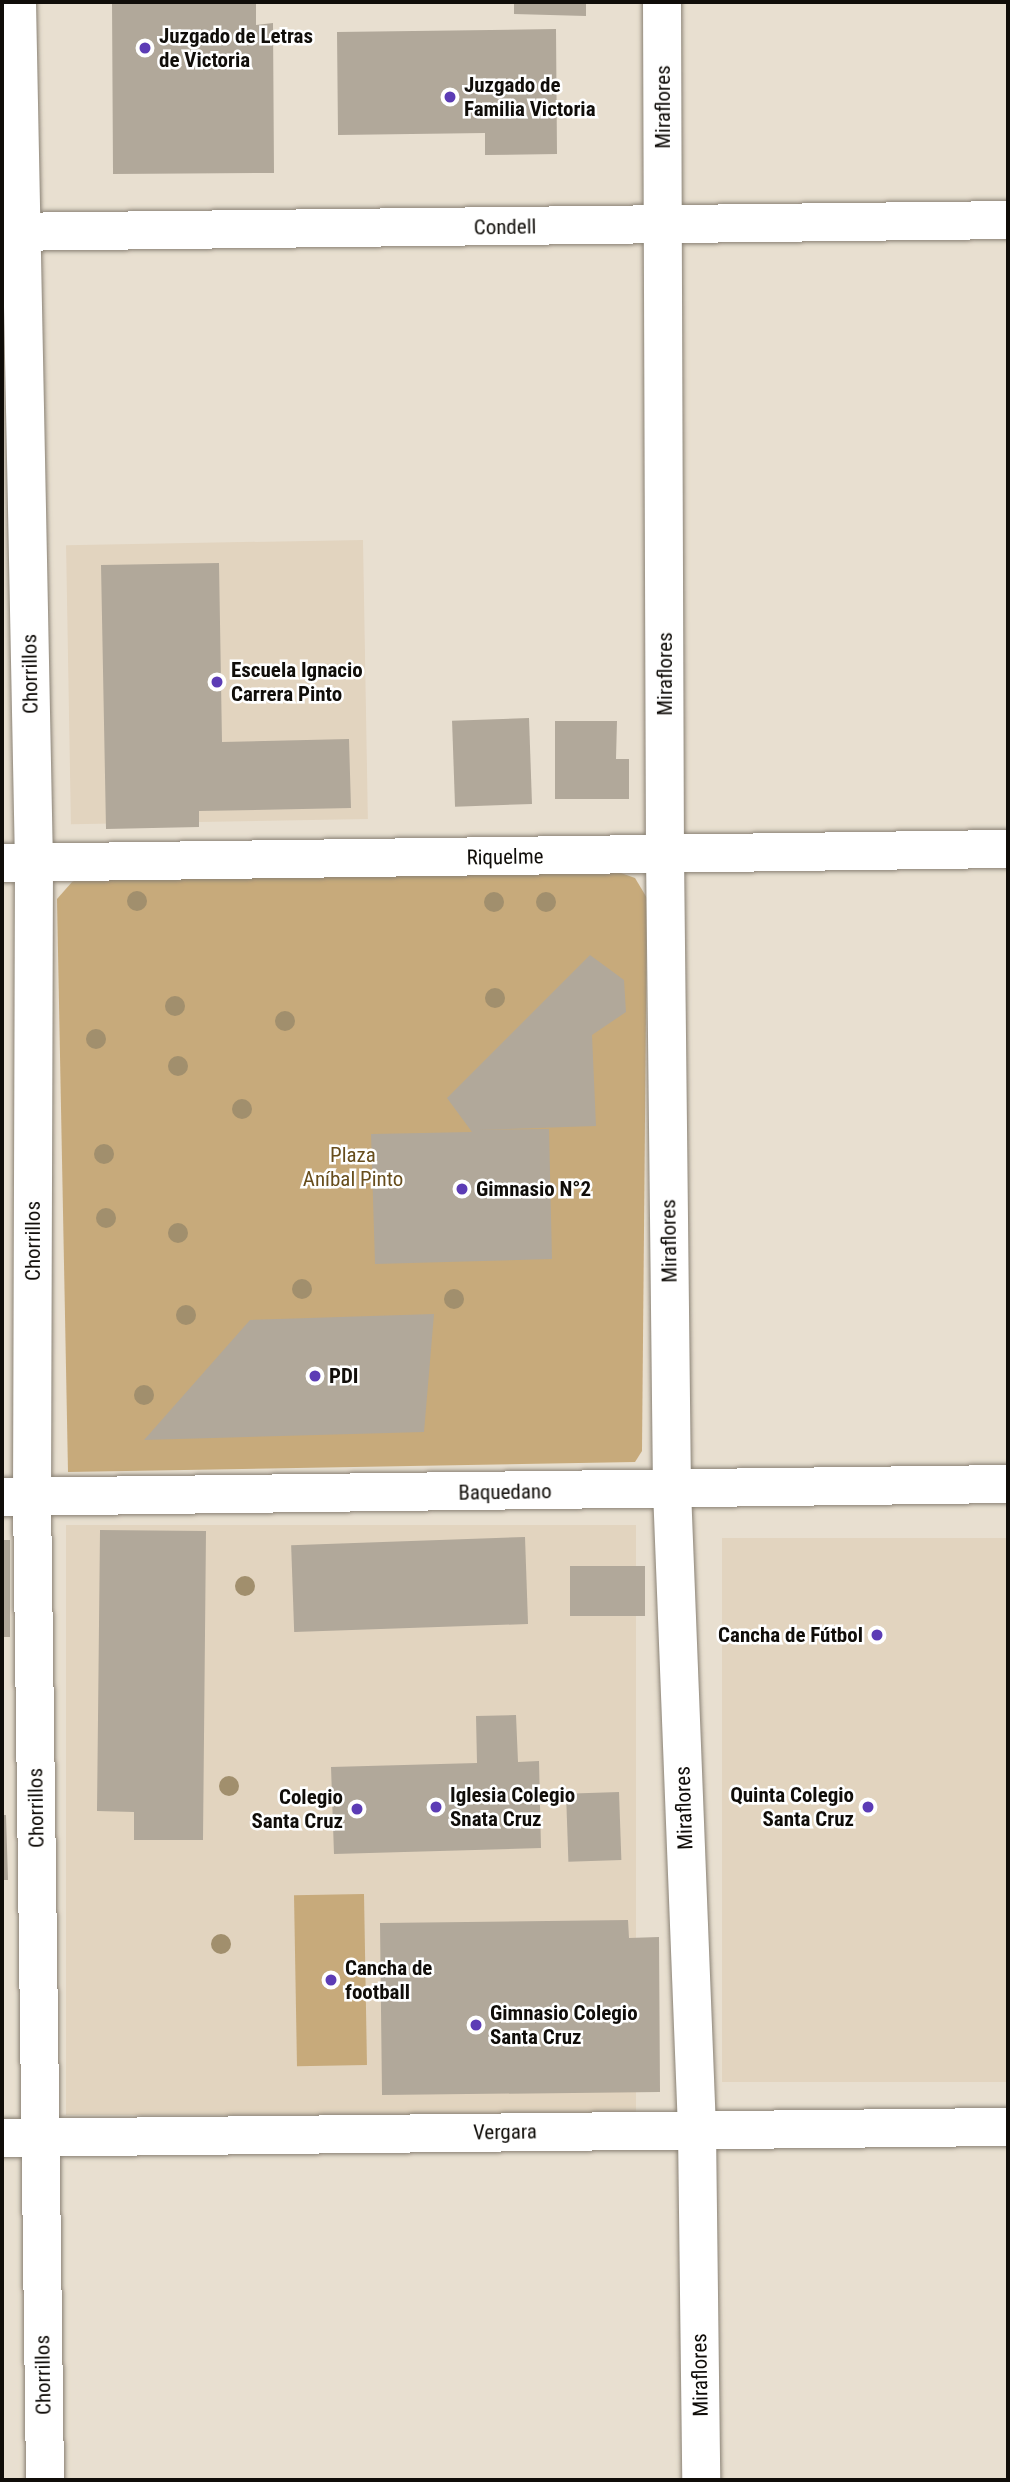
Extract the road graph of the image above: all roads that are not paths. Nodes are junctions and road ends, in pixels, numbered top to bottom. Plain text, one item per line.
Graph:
1 (17, 2) edge
2 (662, 2) edge
3 (1008, 220) edge
4 (664, 224) junction
5 (12, 232) edge
6 (1008, 849) edge
7 (665, 854) junction
8 (18, 863) edge
9 (1008, 1484) edge
10 (672, 1490) junction
11 (17, 1497) edge
12 (1008, 2127) edge
13 (697, 2130) junction
14 (2, 2137) edge
15 (40, 2137) junction
16 (45, 2480) edge
17 (701, 2480) edge

1 - 5 street, Chorrillos
2 - 4 street, Miraflores
3 - 4 street, Condell
4 - 5 street, Condell
4 - 7 street, Miraflores
5 - 8 street, Chorrillos
6 - 7 street, Riquelme
7 - 8 street, Riquelme
7 - 10 street, Miraflores
8 - 11 street, Chorrillos
9 - 10 street, Baquedano
10 - 11 street, Baquedano
10 - 13 street, Miraflores
11 - 15 street, Chorrillos
12 - 13 street, Vergara
13 - 15 street, Vergara
13 - 17 street, Miraflores
14 - 15 street, Vergara
15 - 16 street, Chorrillos

